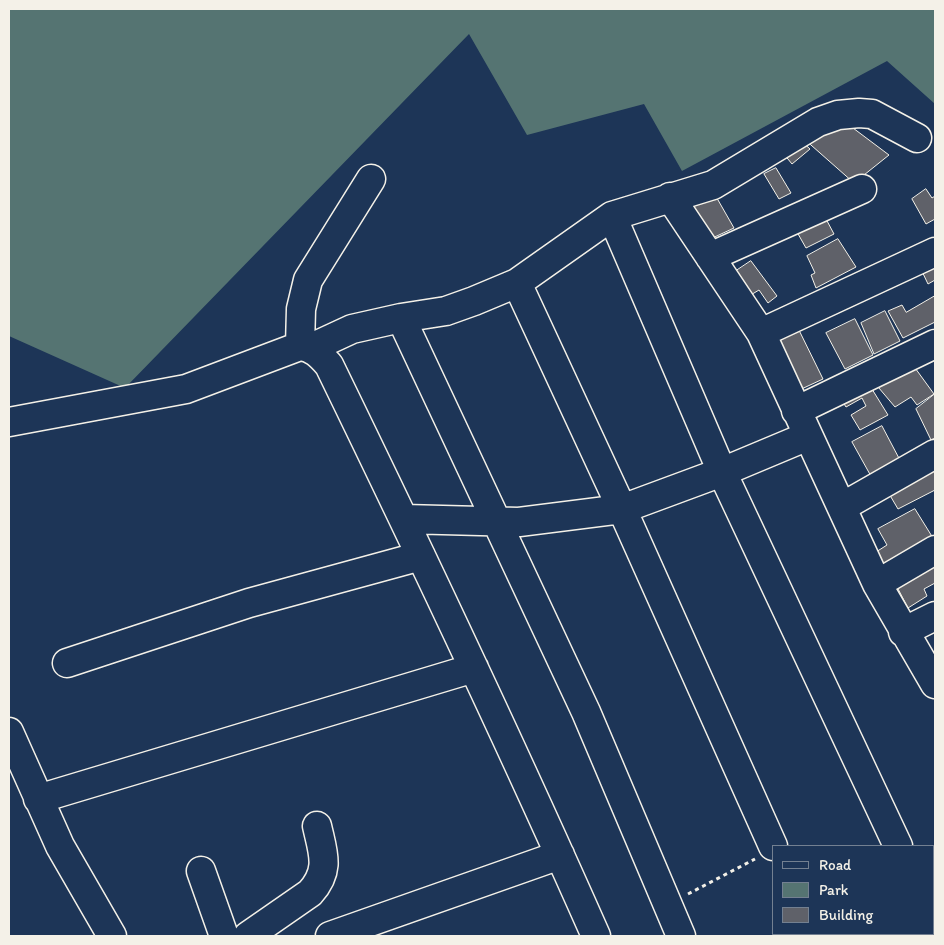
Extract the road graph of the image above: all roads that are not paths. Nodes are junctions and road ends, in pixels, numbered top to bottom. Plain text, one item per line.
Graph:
1 (917, 138) dead end
2 (371, 179) dead end
3 (862, 189) dead end
4 (670, 197) junction
5 (612, 216) junction
6 (935, 252) edge
7 (710, 257) junction
8 (517, 282) junction
9 (401, 318) junction
10 (761, 332) junction
11 (935, 344) edge
12 (306, 347) junction
13 (796, 411) junction
14 (9, 422) edge
15 (808, 436) junction
16 (935, 454) edge
17 (722, 472) junction
18 (842, 507) junction
19 (622, 509) junction
20 (404, 519) junction
21 (496, 521) junction
22 (935, 550) edge
23 (421, 556) junction
24 (877, 584) junction
25 (935, 616) edge
26 (904, 632) junction
27 (67, 663) dead end
28 (474, 668) junction
29 (935, 684) edge
30 (9, 732) edge
31 (38, 799) junction
32 (317, 826) dead end
33 (898, 845) edge
34 (764, 853) edge
35 (560, 855) junction
36 (201, 871) dead end
37 (112, 936) edge
38 (224, 936) edge
39 (248, 936) edge
40 (330, 936) edge
41 (596, 936) edge
42 (681, 936) edge

1 - 4 street
2 - 12 street
3 - 7 street
4 - 5 street
4 - 7 street
5 - 8 street
5 - 17 street
6 - 10 street
7 - 10 street
8 - 9 street
8 - 19 street
9 - 12 street
9 - 21 street
10 - 13 street
11 - 13 street
12 - 14 street
12 - 20 street
13 - 15 street
15 - 17 street
15 - 18 street
16 - 18 street
17 - 19 street
17 - 33 street
18 - 24 street
19 - 21 street
19 - 34 street
20 - 21 street
20 - 23 street
21 - 42 street
22 - 24 street
23 - 27 street
23 - 28 street
24 - 26 street
25 - 26 street
26 - 29 street
28 - 31 street
28 - 35 street
30 - 31 street
31 - 37 street
32 - 39 street
35 - 40 street
35 - 41 street
36 - 38 street

